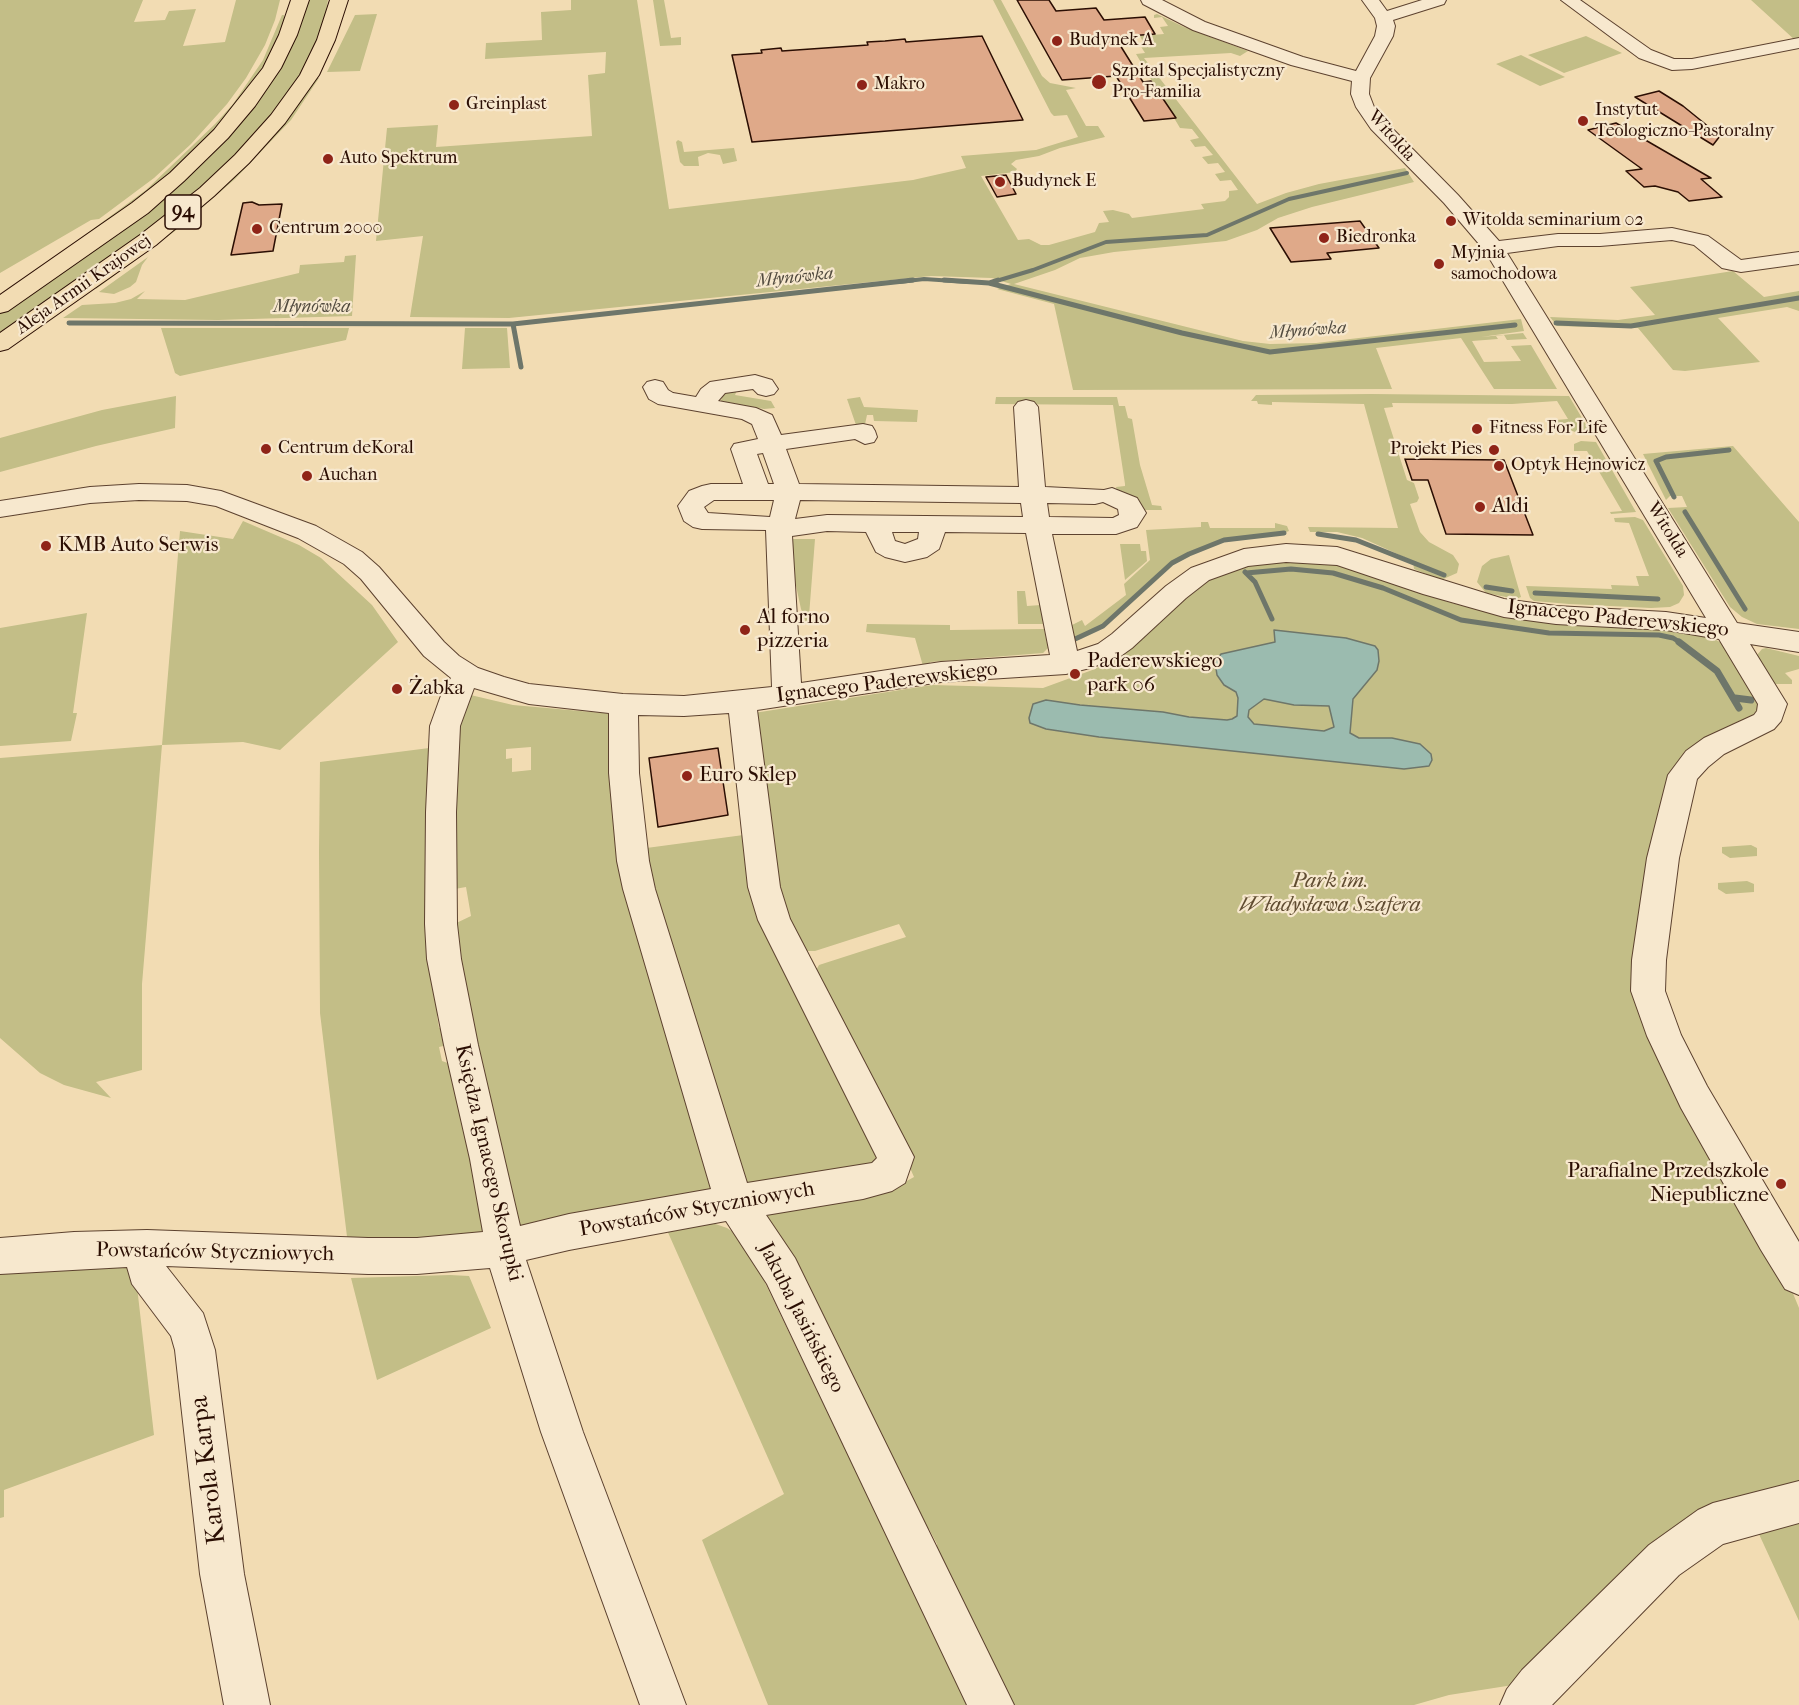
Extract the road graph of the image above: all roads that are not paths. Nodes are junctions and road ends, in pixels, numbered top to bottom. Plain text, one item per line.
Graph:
1 (300, 0) edge
2 (339, 0) edge
3 (1149, 0) edge
4 (1370, 0) edge
5 (1438, 0) edge
6 (1569, 0) edge
7 (1383, 17) junction
8 (1799, 43) edge
9 (1361, 78) junction
10 (1494, 248) junction
11 (1799, 258) edge
12 (0, 306) edge
13 (0, 344) edge
14 (655, 387) dead end
15 (766, 389) dead end
16 (704, 406) junction
17 (1026, 407) dead end
18 (865, 437) dead end
19 (772, 444) junction
20 (758, 492) junction
21 (789, 492) junction
22 (1032, 495) junction
23 (0, 509) edge
24 (770, 526) junction
25 (1037, 526) junction
26 (1727, 629) junction
27 (1799, 642) edge
28 (1066, 664) junction
29 (468, 675) junction
30 (787, 696) junction
31 (742, 702) junction
32 (623, 704) junction
33 (734, 1202) junction
34 (147, 1248) junction
35 (503, 1248) junction
36 (0, 1256) edge
37 (1799, 1276) edge
38 (1799, 1502) edge
39 (247, 1705) edge
40 (663, 1705) edge
41 (991, 1705) edge
42 (1523, 1705) edge

1 - 12 main road, Aleja Armii Krajowej / 94
2 - 13 main road, Aleja Armii Krajowej / 94
3 - 9 street
4 - 7 street
5 - 7 street
6 - 8 street
7 - 9 street
9 - 10 street, Witolda
10 - 11 street
10 - 26 street, Witolda
14 - 16 street
15 - 16 street
16 - 19 street
17 - 22 street
18 - 19 street
19 - 20 street
19 - 21 street
20 - 21 street
20 - 24 street
21 - 22 street
21 - 24 street
22 - 25 street
22 - 25 street
23 - 29 street, Ignacego Paderewskiego
24 - 25 street
24 - 30 street
25 - 28 street
26 - 27 street, Ignacego Paderewskiego
26 - 28 street, Ignacego Paderewskiego
26 - 37 street, Witolda
28 - 30 street, Ignacego Paderewskiego
29 - 32 street, Ignacego Paderewskiego
29 - 35 street, Księdza Ignacego Skorupki
30 - 31 street, Ignacego Paderewskiego
31 - 32 street, Ignacego Paderewskiego
31 - 33 street, Powstańców Styczniowych
32 - 33 street, Jakuba Jasińskiego
33 - 35 street, Powstańców Styczniowych
33 - 41 street, Jakuba Jasińskiego
34 - 35 street, Powstańców Styczniowych
34 - 36 street, Powstańców Styczniowych
34 - 39 street, Karola Karpa
35 - 40 street, Księdza Ignacego Skorupki
38 - 42 street

